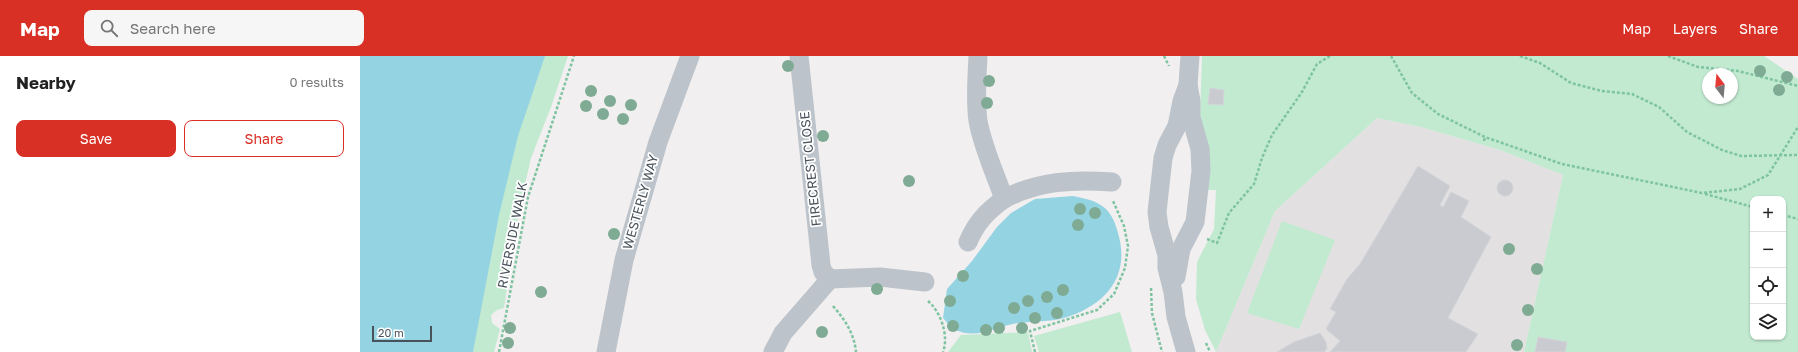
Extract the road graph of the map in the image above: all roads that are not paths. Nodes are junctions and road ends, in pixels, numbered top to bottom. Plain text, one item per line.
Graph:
1 (690, 56) edge
2 (798, 56) edge
3 (978, 56) edge
4 (1190, 56) edge
5 (1188, 85) junction
6 (1112, 190) road end
7 (1004, 198) junction
8 (968, 242) dead end
9 (830, 279) junction
10 (924, 289) road end
11 (1173, 292) junction
12 (606, 352) edge
13 (773, 352) edge
14 (1186, 352) edge

1 - 12 street, WESTERLY WAY
2 - 9 street, FIRECREST CLOSE
3 - 7 street
4 - 5 street
5 - 11 street
5 - 11 street
6 - 7 street
7 - 8 street
9 - 10 street
9 - 13 street
11 - 14 street

